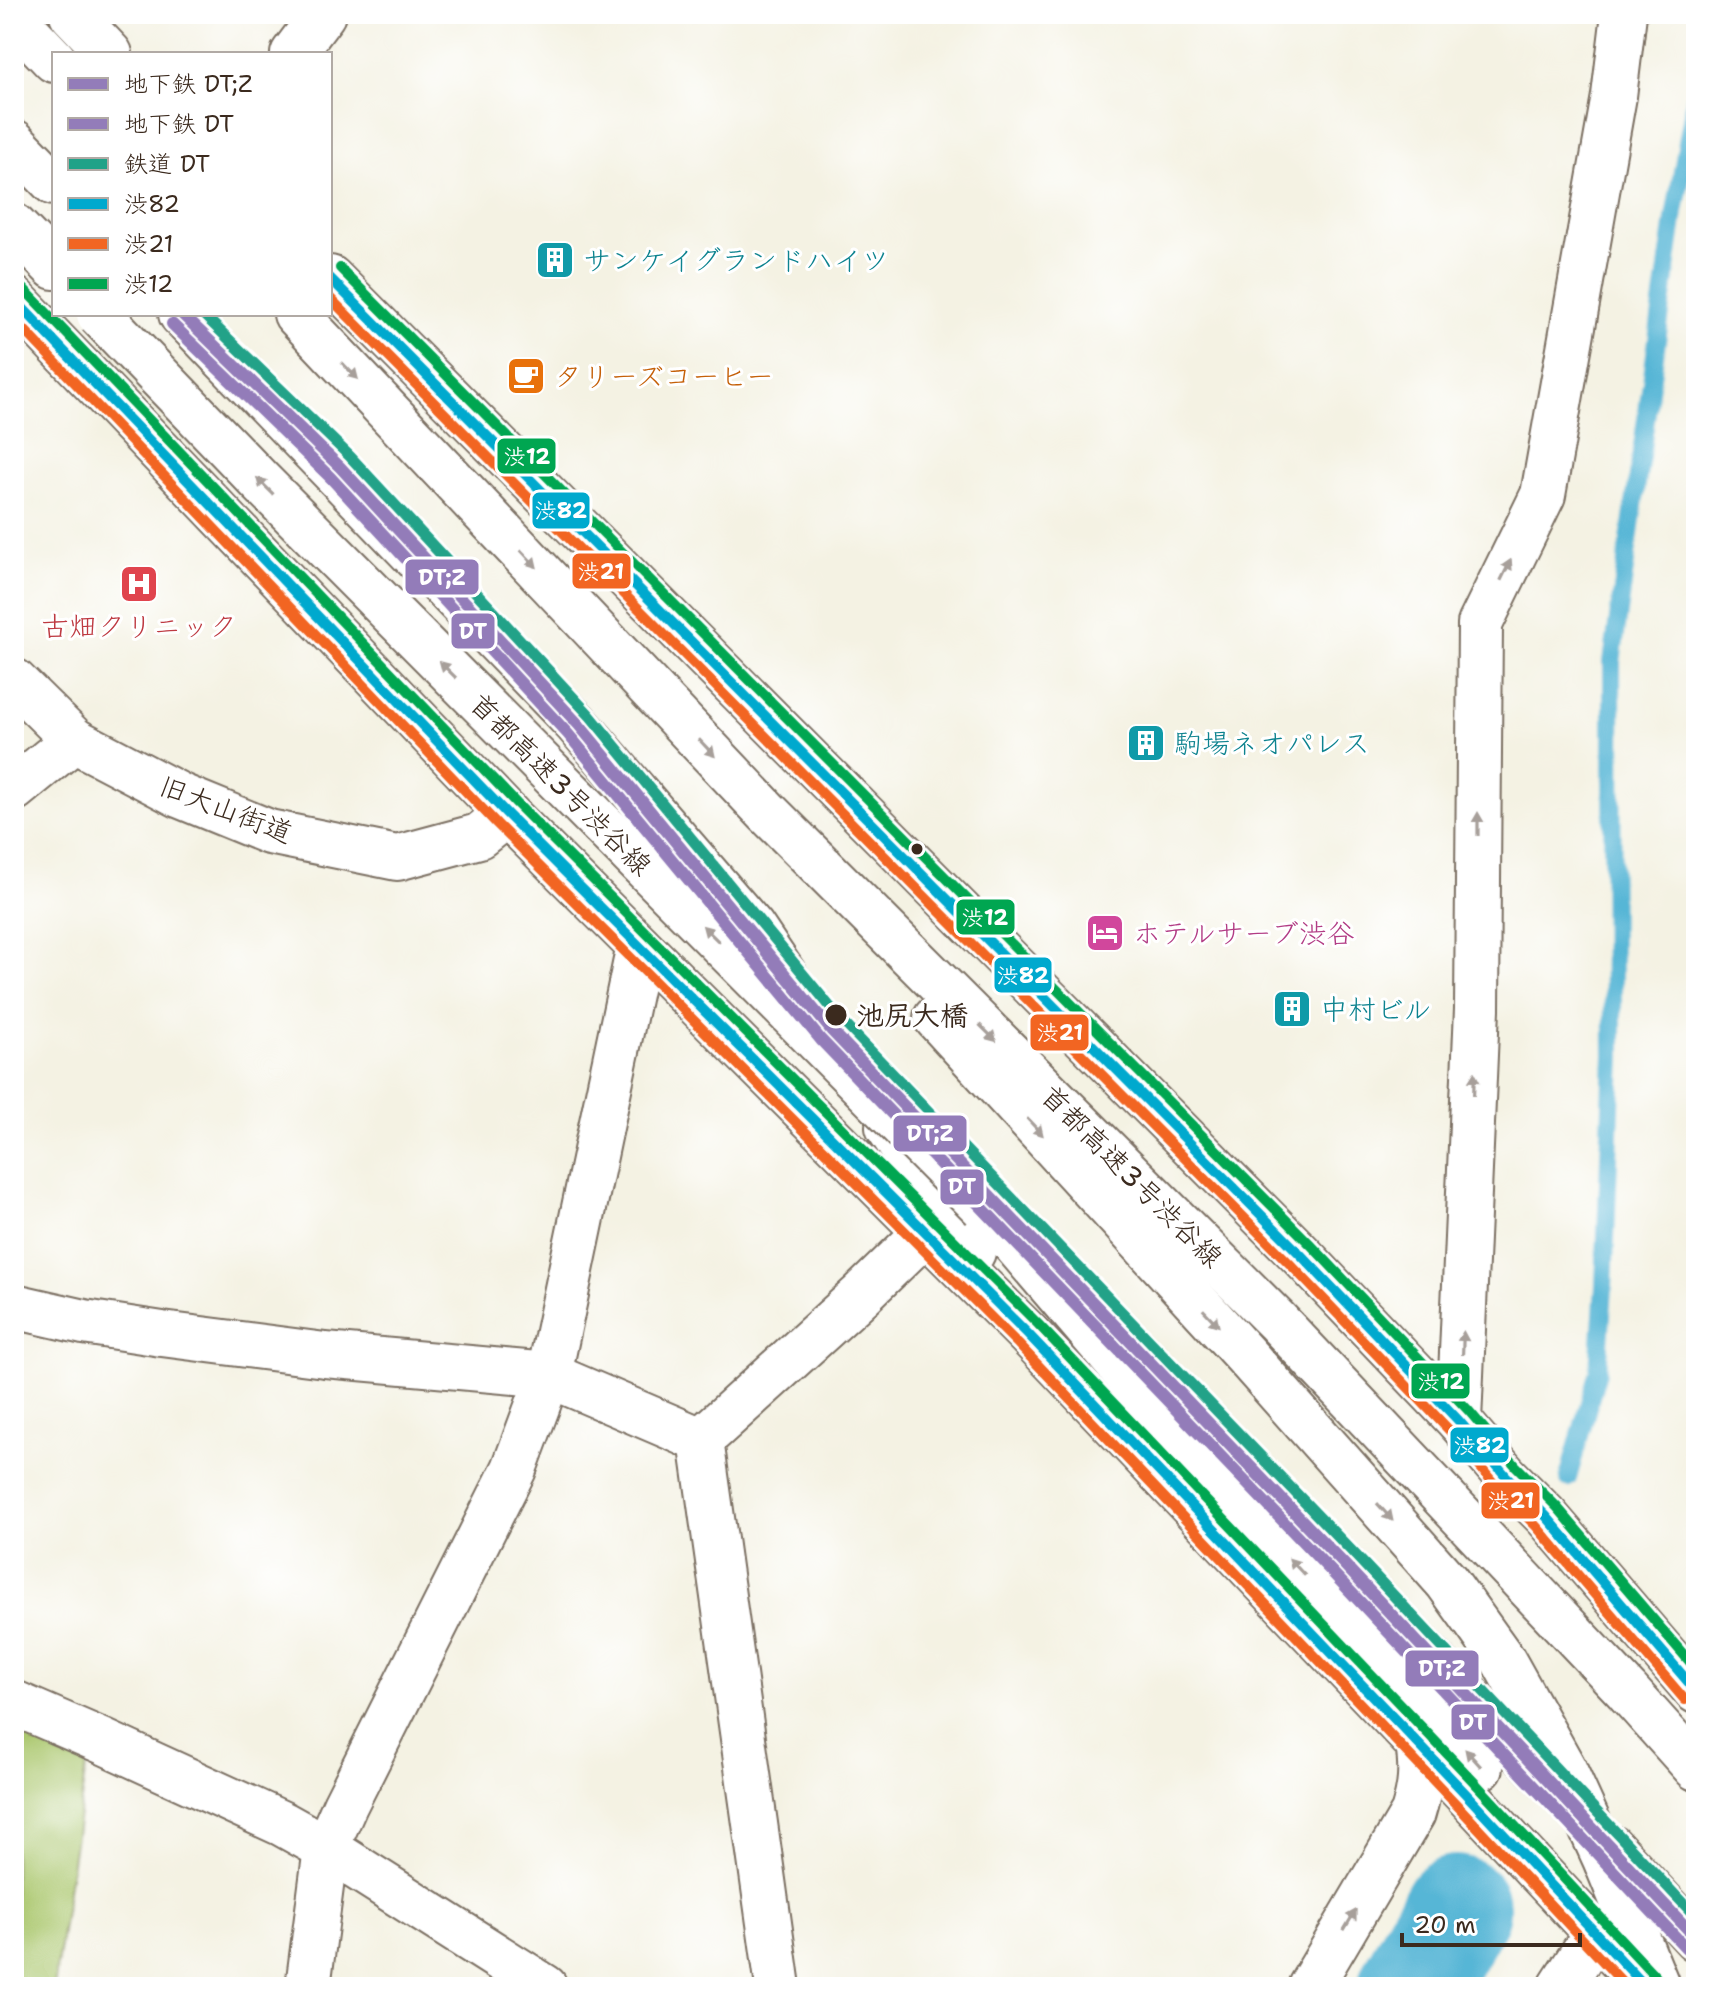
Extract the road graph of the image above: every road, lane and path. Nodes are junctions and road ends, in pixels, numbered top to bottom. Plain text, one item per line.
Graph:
1 (72, 14) edge
2 (323, 14) edge
3 (1624, 14) edge
4 (14, 18) edge
5 (108, 52) edge
6 (294, 52) edge
7 (52, 58) edge
8 (14, 142) edge
9 (52, 181) edge
10 (14, 226) edge
11 (52, 265) edge
12 (332, 280) edge
13 (14, 299) edge
14 (101, 316) edge
15 (183, 316) edge
16 (298, 316) edge
17 (14, 681) edge
18 (74, 740) junction
19 (14, 789) edge
20 (767, 812) junction
21 (507, 814) junction
22 (639, 946) junction
23 (983, 1207) junction
24 (926, 1232) junction
25 (14, 1306) edge
26 (1028, 1334) junction
27 (549, 1375) junction
28 (1459, 1421) junction
29 (701, 1440) junction
30 (1696, 1691) edge
31 (14, 1703) edge
32 (1418, 1743) junction
33 (1696, 1768) edge
34 (326, 1848) junction
35 (1587, 1923) junction
36 (1696, 1939) edge
37 (308, 1987) edge
38 (545, 1987) edge
39 (778, 1987) edge
40 (1310, 1987) edge
41 (1561, 1987) edge
42 (1646, 1987) edge
43 (1658, 1987) edge
44 (1670, 1987) edge

1 - 5 main road
2 - 6 main road
28 -> 3 main road
4 - 7 main road
8 - 9 main road
10 - 11 main road
12 - 28 main road
13 - 21 main road
23 -> 14 main road, 首都高速3号渋谷線, bridge
15 - 26 main road
16 -> 20 main road, 首都高速3号渋谷線
17 - 18 main road, 旧大山街道
18 - 19 main road
18 - 21 main road, 旧大山街道
20 -> 33 main road, 首都高速3号渋谷線
20 -> 43 main road
21 - 22 main road
22 - 24 main road
22 - 27 main road
23 - 36 main road, 首都高速3号渋谷線
44 -> 23 main road
24 - 26 main road
24 - 29 main road
25 - 27 main road
26 - 32 main road
27 - 29 main road
27 - 34 main road
28 - 30 main road
29 - 39 main road
31 - 34 main road
32 - 35 main road
40 -> 32 main road
34 - 37 main road
34 - 38 main road
35 - 41 main road
35 - 42 main road

